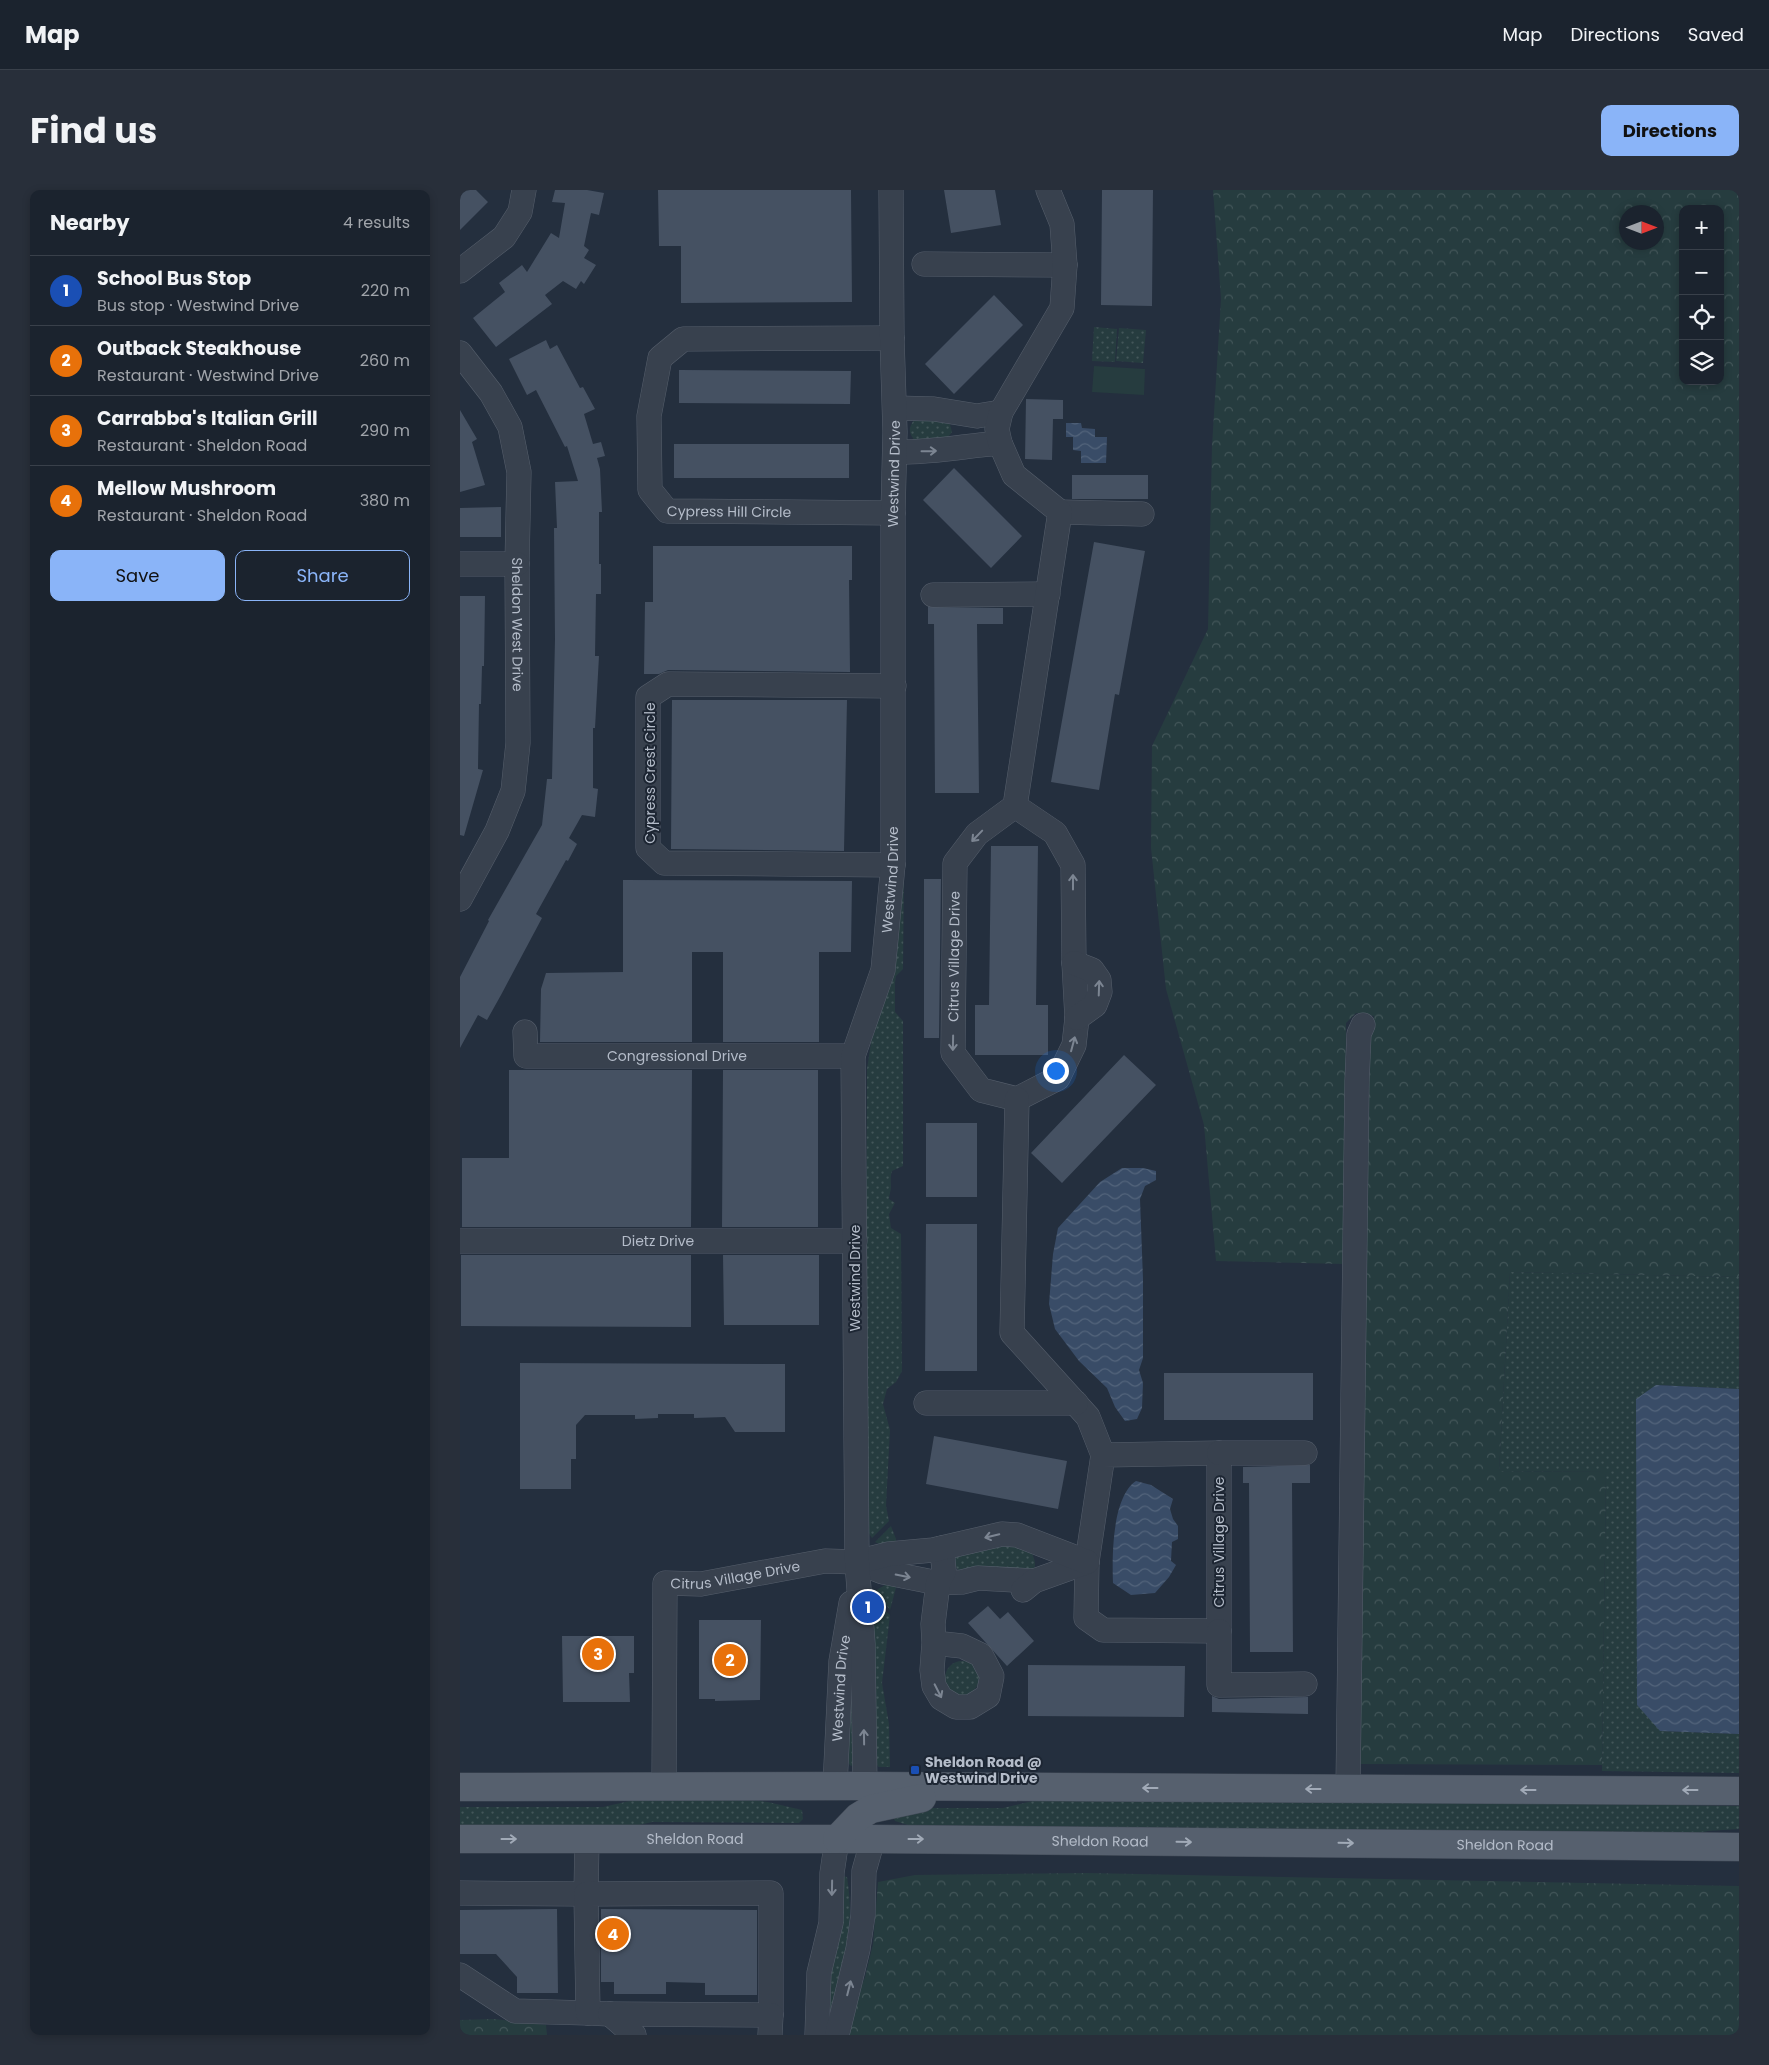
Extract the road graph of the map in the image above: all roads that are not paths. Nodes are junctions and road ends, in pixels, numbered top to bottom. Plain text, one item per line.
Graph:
1 (524, 190) edge
2 (891, 190) edge
3 (1048, 190) edge
4 (924, 264) dead end
5 (1065, 265) junction
6 (460, 271) edge
7 (892, 338) junction
8 (460, 353) edge
9 (895, 408) junction
10 (1001, 412) junction
11 (962, 414) junction
12 (1000, 443) junction
13 (962, 446) junction
14 (895, 452) junction
15 (893, 512) junction
16 (1060, 512) junction
17 (1142, 514) dead end
18 (460, 564) edge
19 (517, 564) junction
20 (933, 594) dead end
21 (1048, 594) junction
22 (894, 686) junction
23 (1015, 806) junction
24 (894, 865) junction
25 (460, 899) edge
26 (1363, 1025) dead end
27 (525, 1032) dead end
28 (852, 1056) junction
29 (1017, 1099) junction
30 (460, 1241) edge
31 (855, 1241) junction
32 (926, 1403) dead end
33 (1076, 1403) junction
34 (1219, 1453) junction
35 (1305, 1453) dead end
36 (1102, 1455) junction
37 (1039, 1543) junction
38 (942, 1548) junction
39 (857, 1562) junction
40 (1087, 1562) junction
41 (1038, 1580) junction
42 (938, 1583) junction
43 (1219, 1631) junction
44 (934, 1643) dead end
45 (1305, 1684) dead end
46 (664, 1786) junction
47 (835, 1786) junction
48 (865, 1786) junction
49 (460, 1787) edge
50 (970, 1788) junction
51 (1348, 1789) junction
52 (1739, 1791) edge
53 (460, 1839) edge
54 (587, 1839) junction
55 (768, 1839) junction
56 (837, 1839) junction
57 (873, 1839) junction
58 (1739, 1846) edge
59 (460, 1893) edge
60 (586, 1894) junction
61 (460, 1975) edge
62 (599, 2013) junction
63 (770, 2025) edge
64 (634, 2035) edge
65 (817, 2035) edge
66 (837, 2035) edge

1 - 6 street
2 - 7 street, Westwind Drive
3 - 5 street
4 - 5 street
5 - 10 street
7 - 9 street, Westwind Drive
7 - 15 street, Cypress Hill Circle
8 - 19 street, Sheldon West Drive
9 - 11 street
9 - 14 street, Westwind Drive
10 - 11 street
10 - 12 street
11 - 13 street
12 - 13 street
12 - 16 street
14 -> 13 street
14 - 15 street, Westwind Drive
15 - 22 street, Westwind Drive
16 - 17 street
16 - 21 street
18 - 19 street
19 - 25 street, Sheldon West Drive
20 - 21 street
21 - 23 street
22 - 24 street, Westwind Drive
22 - 24 street, Cypress Crest Circle
29 -> 23 street
23 -> 29 street, Citrus Village Drive
24 - 28 street, Westwind Drive
26 - 51 street
27 - 28 street, Congressional Drive
28 - 31 street, Westwind Drive
29 - 33 street
30 - 31 street, Dietz Drive
31 - 39 street, Westwind Drive
32 - 33 street
33 - 36 street
34 - 35 street
34 - 36 street
34 - 43 street, Citrus Village Drive
36 - 40 street
37 -> 38 street, Citrus Village Drive
37 - 40 street, Citrus Village Drive
37 - 41 street
38 - 39 street, Citrus Village Drive
38 - 42 street
39 -> 42 street, Citrus Village Drive
39 - 46 street, Citrus Village Drive
39 - 47 street, Westwind Drive
48 -> 39 street, Westwind Drive
40 - 41 street, Citrus Village Drive
40 - 43 street
41 - 42 street, Citrus Village Drive
42 - 44 street
43 - 45 street, Citrus Village Drive
46 - 47 main road
46 - 49 main road
47 - 48 main road
48 - 50 main road
48 - 55 main road
51 -> 50 main road
50 - 56 main road
52 -> 51 main road
53 -> 54 main road, Sheldon Road
54 - 55 main road, Sheldon Road
54 - 60 street
55 - 56 main road, Sheldon Road
56 - 57 main road, Sheldon Road
56 -> 65 street
57 -> 58 main road, Sheldon Road
66 -> 57 street
59 - 60 street
60 - 62 street
60 - 63 street
61 - 62 street
62 - 63 street
62 - 64 street

